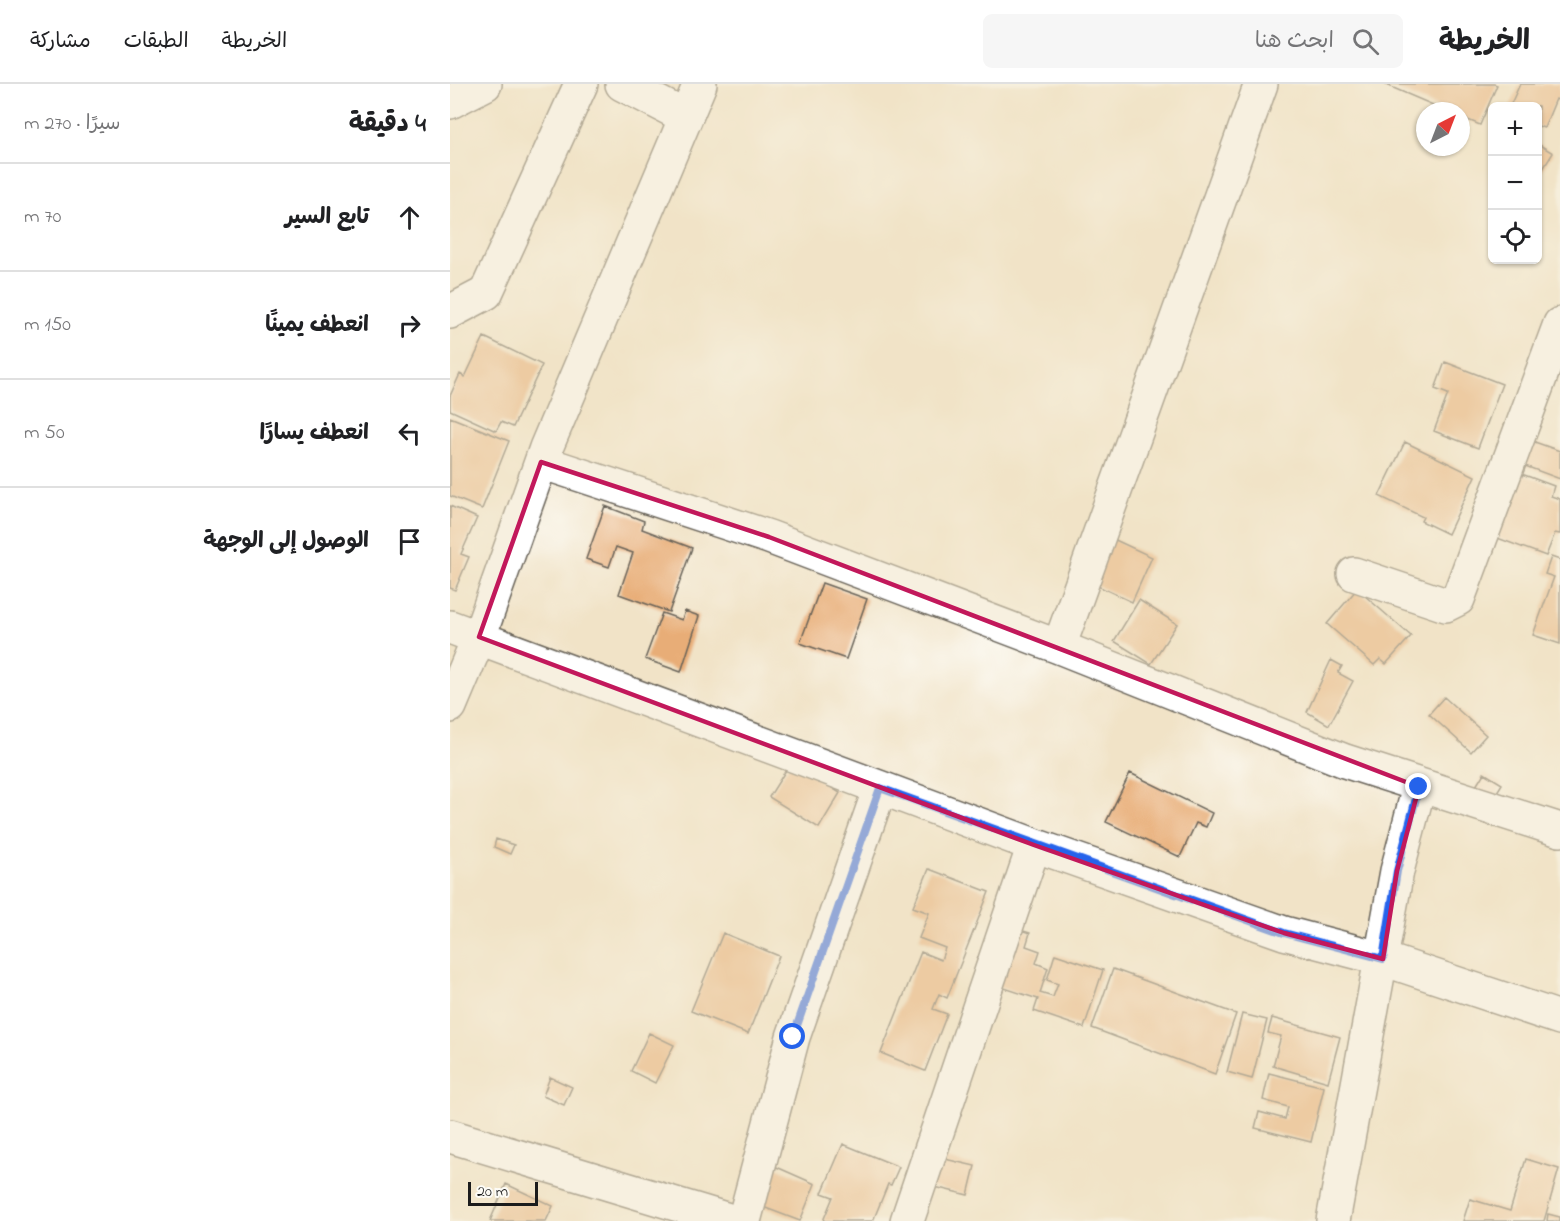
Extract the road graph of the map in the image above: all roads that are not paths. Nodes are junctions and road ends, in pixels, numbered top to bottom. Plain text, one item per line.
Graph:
1 (486, 84) edge
2 (582, 84) edge
3 (622, 84) edge
4 (700, 84) edge
5 (1261, 84) edge
6 (450, 102) edge
7 (686, 117) junction
8 (450, 312) edge
9 (1560, 324) edge
10 (541, 462) junction
11 (1354, 574) dead end
12 (465, 632) edge
13 (1059, 647) junction
14 (450, 706) edge
15 (1419, 787) junction
16 (880, 788) junction
17 (1560, 829) edge
18 (1035, 845) junction
19 (1383, 959) junction
20 (1560, 1018) edge
21 (450, 1136) edge
22 (732, 1221) edge
23 (744, 1221) edge
24 (907, 1221) edge
25 (1333, 1221) edge

1 - 6 street
2 - 8 street
3 - 7 street
4 - 7 street
5 - 13 street
7 - 10 street
9 - 11 street
10 - 12 street
10 - 13 street
12 - 14 street
12 - 16 street
13 - 15 street
15 - 17 street
15 - 19 street
16 - 18 street
16 - 23 street
18 - 19 street
18 - 24 street
19 - 20 street
19 - 25 street
21 - 22 street

